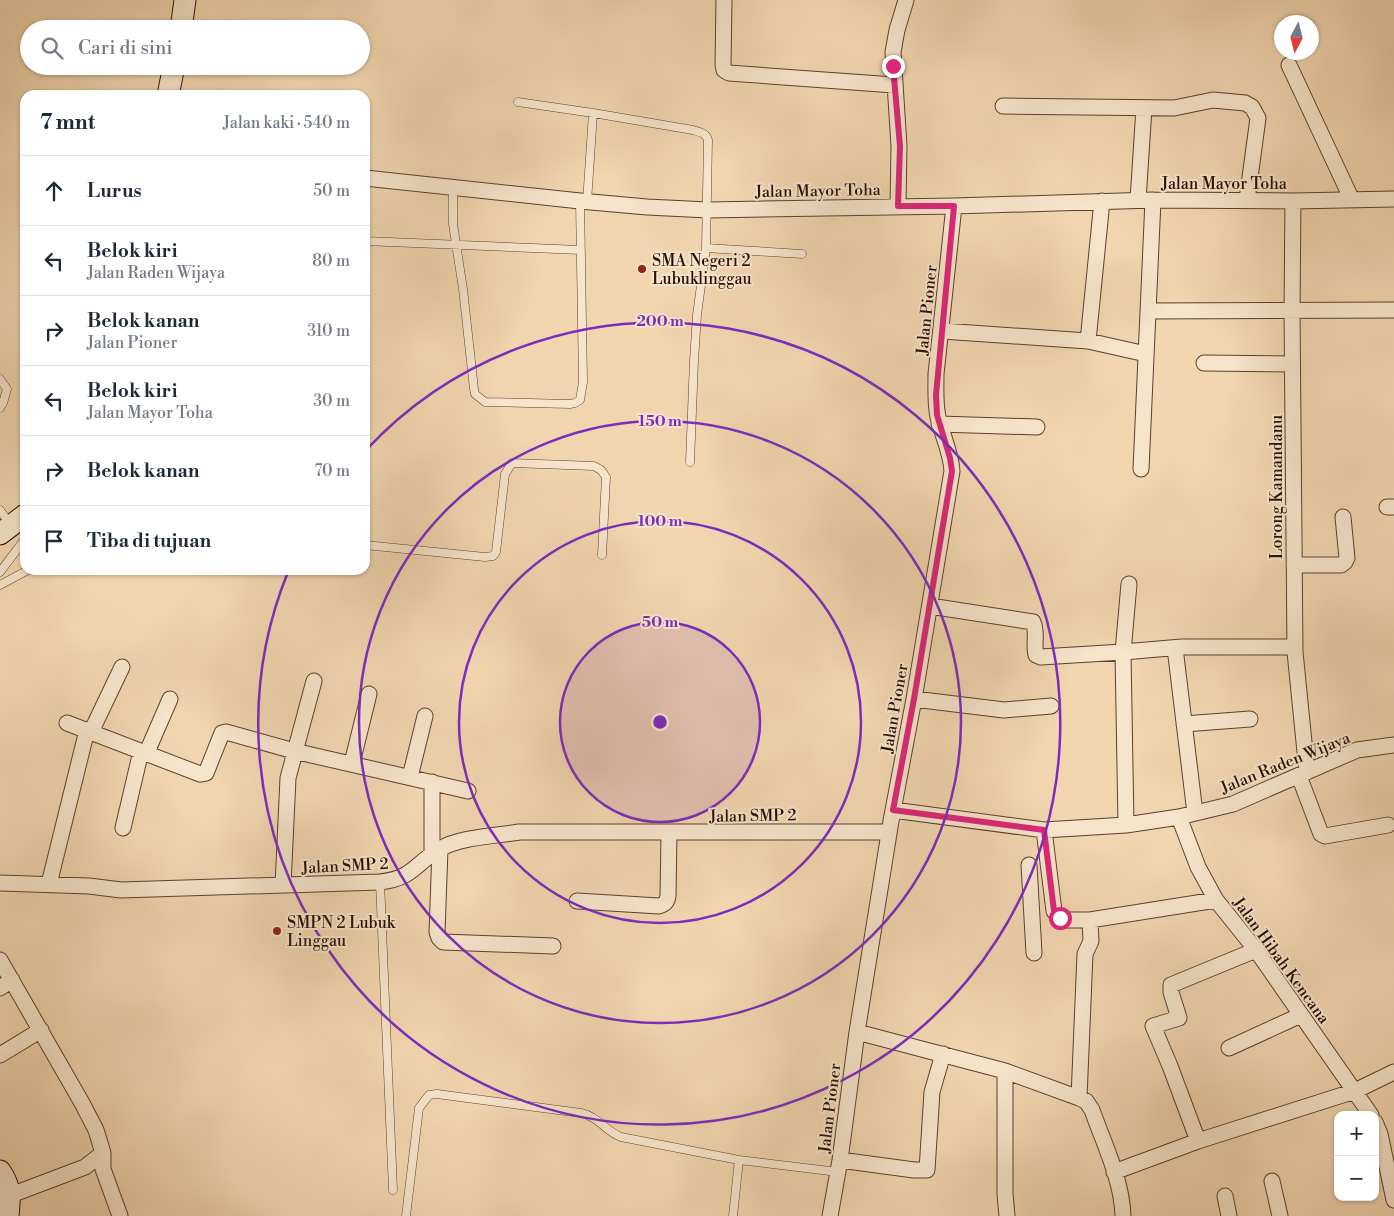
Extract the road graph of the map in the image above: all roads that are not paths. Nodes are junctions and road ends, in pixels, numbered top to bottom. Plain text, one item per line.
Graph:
1 (185, 0) edge
2 (724, 0) edge
3 (906, 0) edge
4 (182, 20) edge
5 (1289, 65) dead end
6 (172, 75) edge
7 (894, 85) junction
8 (169, 90) edge
9 (518, 102) dead end
10 (1003, 106) dead end
11 (1144, 108) junction
12 (593, 113) junction
13 (370, 178) edge
14 (454, 186) junction
15 (1394, 199) edge
16 (1146, 200) junction
17 (1247, 200) junction
18 (1352, 200) junction
19 (1102, 201) junction
20 (1293, 201) junction
21 (583, 202) junction
22 (898, 206) junction
23 (954, 206) junction
24 (708, 210) junction
25 (370, 241) edge
26 (456, 246) junction
27 (706, 248) junction
28 (580, 250) junction
29 (802, 254) dead end
30 (1394, 310) edge
31 (1148, 311) junction
32 (1292, 311) junction
33 (942, 331) junction
34 (1088, 342) junction
35 (1146, 354) junction
36 (1204, 363) dead end
37 (1292, 364) junction
38 (0, 379) edge
39 (0, 408) edge
40 (940, 424) junction
41 (1037, 428) dead end
42 (690, 462) dead end
43 (1141, 469) dead end
44 (1343, 516) dead end
45 (13, 529) edge
46 (370, 546) edge
47 (602, 555) dead end
48 (1294, 565) junction
49 (0, 572) edge
50 (20, 574) edge
51 (0, 584) edge
52 (1129, 584) dead end
53 (930, 606) junction
54 (1295, 647) junction
55 (1175, 648) junction
56 (1123, 652) junction
57 (122, 667) dead end
58 (314, 681) dead end
59 (369, 694) dead end
60 (170, 699) dead end
61 (914, 699) junction
62 (1051, 706) dead end
63 (425, 716) dead end
64 (1250, 719) dead end
65 (67, 723) dead end
66 (1184, 724) junction
67 (89, 731) junction
68 (1394, 745) edge
69 (294, 751) junction
70 (144, 752) junction
71 (352, 763) junction
72 (1303, 774) junction
73 (410, 777) junction
74 (432, 782) junction
75 (468, 791) dead end
76 (893, 810) junction
77 (1196, 813) junction
78 (1180, 818) junction
79 (1126, 825) junction
80 (1388, 825) dead end
81 (123, 828) dead end
82 (1044, 830) junction
83 (669, 832) junction
84 (889, 832) junction
85 (436, 852) junction
86 (1029, 865) dead end
87 (0, 882) edge
88 (380, 882) junction
89 (49, 884) junction
90 (283, 885) junction
91 (1216, 900) junction
92 (577, 901) dead end
93 (1054, 911) junction
94 (1033, 914) junction
95 (1090, 920) junction
96 (554, 946) dead end
97 (1256, 950) junction
98 (1034, 953) dead end
99 (0, 960) edge
100 (6, 984) edge
101 (1301, 1015) junction
102 (41, 1030) junction
103 (857, 1032) junction
104 (1229, 1048) dead end
105 (943, 1054) junction
106 (0, 1055) edge
107 (1005, 1071) junction
108 (1394, 1072) edge
109 (1355, 1091) junction
110 (1079, 1098) junction
111 (1368, 1111) edge
112 (1379, 1132) edge
113 (1198, 1141) junction
114 (103, 1153) junction
115 (739, 1160) junction
116 (839, 1166) junction
117 (1114, 1172) junction
118 (1272, 1181) dead end
119 (5, 1188) edge
120 (393, 1190) dead end
121 (1225, 1196) dead end
122 (1394, 1200) edge
123 (120, 1216) edge
124 (406, 1216) edge
125 (733, 1216) edge
126 (830, 1216) edge
127 (1007, 1216) edge
128 (1123, 1216) edge
129 (1229, 1216) edge
130 (1280, 1216) edge

1 - 4 main road
2 - 7 street
3 - 7 street
5 - 18 street
6 - 8 main road
7 - 22 street
9 - 12 lane
10 - 11 street
11 - 16 street
11 - 17 street
12 - 21 lane
12 - 24 lane
13 - 14 street, Jalan Mayor Toha
14 - 21 street, Jalan Mayor Toha
14 - 26 lane
15 - 18 street, Jalan Mayor Toha
16 - 17 street, Jalan Mayor Toha
16 - 19 street, Jalan Mayor Toha
16 - 31 street
17 - 20 street, Jalan Mayor Toha
18 - 20 street, Jalan Mayor Toha
19 - 23 street, Jalan Mayor Toha
19 - 34 street
20 - 32 street, Lorong Kamandanu
21 - 24 street, Jalan Mayor Toha
21 - 28 lane
22 - 23 street, Jalan Mayor Toha
22 - 24 street, Jalan Mayor Toha
23 - 33 street, Jalan Pioner
24 - 27 lane
25 - 26 lane
26 - 28 lane
26 - 28 lane
27 - 29 lane
27 - 42 lane
30 - 32 street
31 - 32 street
31 - 35 street
32 - 37 street, Lorong Kamandanu
33 - 34 street
33 - 40 street, Jalan Pioner
34 - 35 street
35 - 43 street
36 - 37 street
37 - 48 street, Lorong Kamandanu
38 - 39 lane
40 - 41 street
40 - 53 street, Jalan Pioner
44 - 48 street
45 - 49 lane
46 - 47 lane
48 - 54 street, Lorong Kamandanu
50 - 51 lane
52 - 56 street
53 - 56 street
53 - 61 street, Jalan Pioner
54 - 55 street
54 - 72 street, Lorong Kamandanu
55 - 56 street
55 - 66 street
56 - 79 street
57 - 67 street
58 - 69 street
59 - 71 street
60 - 70 street
61 - 62 street
61 - 76 street, Jalan Pioner
63 - 73 street
64 - 66 street
65 - 67 street
66 - 77 street
67 - 70 street
67 - 89 street
68 - 72 street, Jalan Raden Wijaya
69 - 70 street
69 - 71 street
69 - 90 street
70 - 81 street
71 - 73 street
72 - 77 street, Jalan Raden Wijaya
72 - 80 street, Lorong Kamandanu
73 - 74 street
74 - 75 street
74 - 85 street
76 - 82 street, Jalan Raden Wijaya
76 - 84 street, Jalan Pioner
77 - 78 street, Jalan Raden Wijaya
78 - 79 street, Jalan Raden Wijaya
78 - 91 street, Jalan Hibah Kencana
79 - 82 street, Jalan Raden Wijaya
82 - 93 street
83 - 84 street, Jalan SMP 2
83 - 85 street, Jalan SMP 2
83 - 92 street
84 - 103 street, Jalan Pioner
85 - 88 street, Jalan SMP 2
85 - 96 street
86 - 94 street
87 - 89 street, Jalan SMP 2
88 - 90 street, Jalan SMP 2
88 - 120 lane
89 - 90 street, Jalan SMP 2
91 - 95 street
91 - 97 street, Jalan Hibah Kencana
93 - 94 street
93 - 95 street
94 - 98 street
95 - 110 street
97 - 101 street, Jalan Hibah Kencana
97 - 113 street
99 - 100 street
100 - 102 street
101 - 104 street
101 - 109 street, Jalan Hibah Kencana
102 - 106 street
102 - 114 street
103 - 105 street
103 - 116 street, Jalan Pioner
105 - 107 street
105 - 116 street
107 - 110 street
107 - 127 street
108 - 109 street
109 - 111 street, Jalan Hibah Kencana
109 - 113 street
110 - 117 street
112 - 122 street
113 - 117 street
114 - 119 street
114 - 123 street
115 - 116 lane
115 - 124 lane
115 - 125 lane
116 - 126 street, Jalan Pioner
117 - 128 street
118 - 130 street
121 - 129 street

